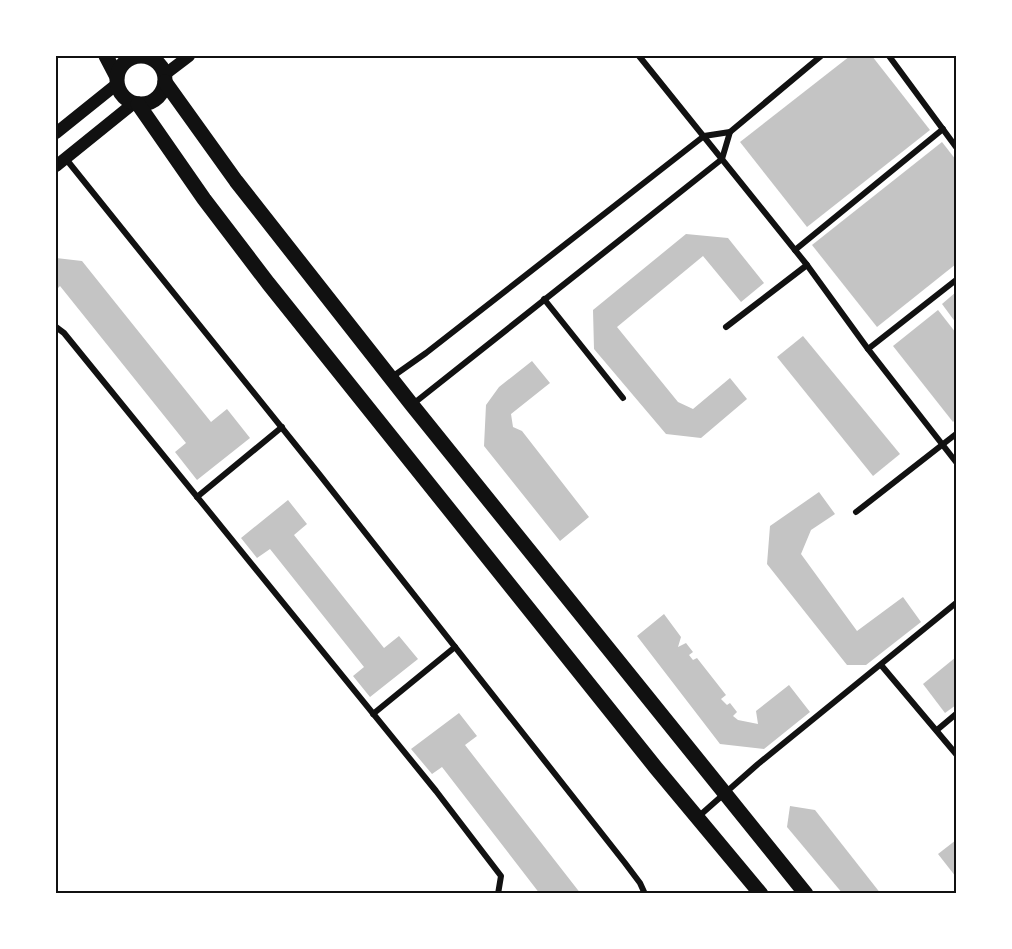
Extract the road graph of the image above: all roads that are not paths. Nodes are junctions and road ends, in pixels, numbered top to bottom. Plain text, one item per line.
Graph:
1 (106, 56) edge
2 (189, 56) edge
3 (639, 56) edge
4 (821, 56) edge
5 (889, 56) edge
6 (151, 57) edge
7 (165, 79) junction
8 (117, 81) junction
9 (136, 103) junction
10 (943, 129) junction
11 (730, 132) junction
12 (56, 134) edge
13 (704, 136) junction
14 (957, 147) edge
15 (722, 159) junction
16 (60, 162) edge
17 (795, 250) junction
18 (807, 266) junction
19 (957, 280) edge
20 (544, 299) junction
21 (56, 327) edge
22 (726, 327) dead end
23 (867, 349) junction
24 (391, 378) junction
25 (623, 398) dead end
26 (412, 405) junction
27 (282, 428) junction
28 (957, 434) edge
29 (943, 445) junction
30 (957, 462) edge
31 (197, 497) junction
32 (856, 512) dead end
33 (957, 603) edge
34 (455, 647) junction
35 (881, 665) junction
36 (373, 714) junction
37 (957, 714) edge
38 (937, 730) junction
39 (957, 754) edge
40 (725, 793) junction
41 (698, 817) junction
42 (498, 894) edge
43 (645, 894) edge
44 (760, 894) edge
45 (806, 894) edge

1 - 8 main road
2 - 7 main road
3 - 13 street
4 - 11 street
5 - 10 street
6 - 7 main road
6 - 8 main road
7 - 9 main road
7 - 24 main road
8 - 9 main road
8 - 12 main road
9 - 16 main road
9 - 41 main road
10 - 14 street
10 - 17 street
11 - 13 street
11 - 15 street
13 - 15 street
13 - 24 street
15 - 17 street
15 - 20 street
16 - 27 street
17 - 18 street
18 - 22 street
18 - 23 street
19 - 23 street
20 - 25 street
20 - 26 street
21 - 31 street
23 - 29 street
24 - 26 main road
26 - 40 main road
27 - 31 street
27 - 34 street
28 - 29 street
29 - 30 street
29 - 32 street
31 - 36 street
33 - 35 street
34 - 36 street
34 - 43 street
35 - 38 street
35 - 40 street
36 - 42 street
37 - 38 street
38 - 39 street
40 - 41 street
40 - 45 main road
41 - 44 main road

